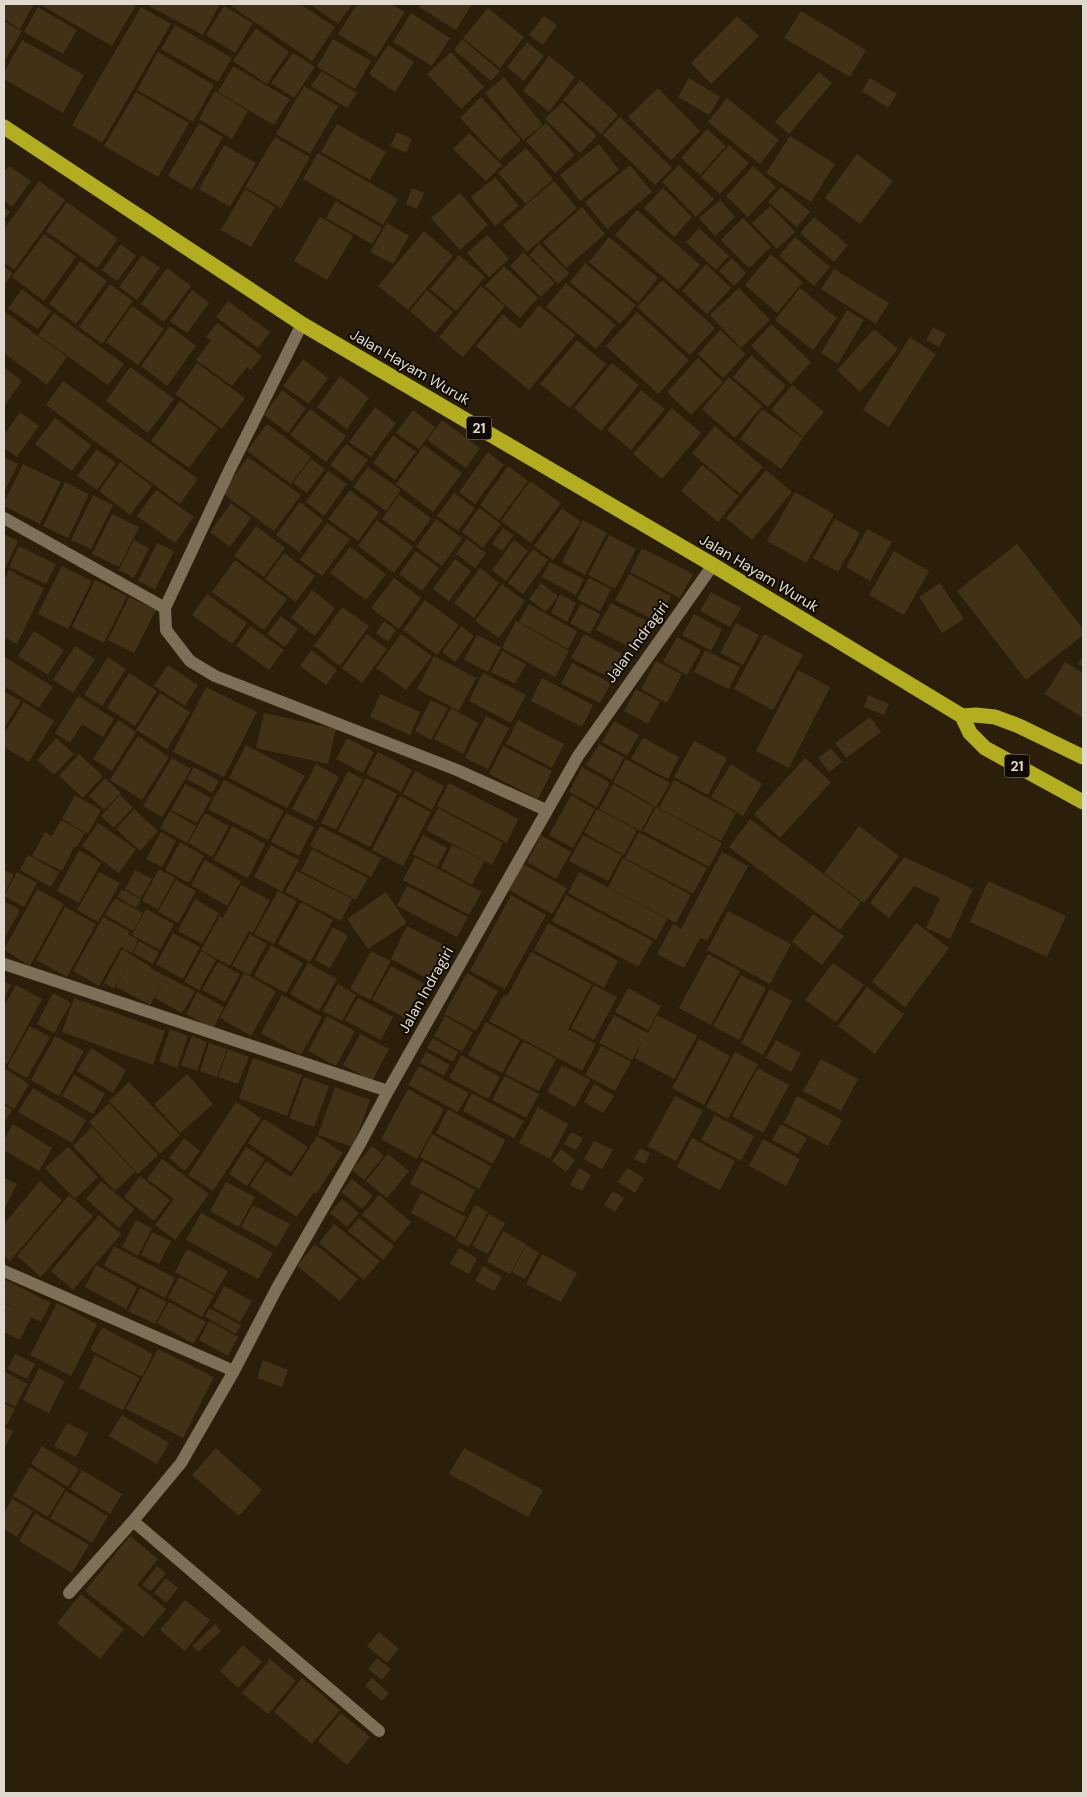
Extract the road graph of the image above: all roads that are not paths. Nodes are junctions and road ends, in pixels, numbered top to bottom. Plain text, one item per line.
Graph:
1 (4, 127) edge
2 (302, 324) junction
3 (4, 518) edge
4 (713, 565) junction
5 (165, 608) junction
6 (962, 716) junction
7 (1083, 757) edge
8 (1083, 802) edge
9 (546, 810) junction
10 (4, 964) edge
11 (388, 1091) junction
12 (4, 1271) edge
13 (234, 1371) junction
14 (133, 1521) junction
15 (69, 1593) dead end
16 (379, 1731) dead end

1 - 2 highway, Jalan Hayam Wuruk / 21
2 - 4 highway, Jalan Hayam Wuruk / 21
2 - 5 street
3 - 5 street
4 - 6 highway, Jalan Hayam Wuruk / 21
4 - 9 street, Jalan Indragiri
5 - 9 street
6 - 7 highway, 21
6 - 8 highway, Jalan Hayam Wuruk / 21
9 - 11 street, Jalan Indragiri
10 - 11 street
11 - 13 street, Jalan Indragiri
12 - 13 street
13 - 14 street, Jalan Indragiri
14 - 15 street, Jalan Indragiri
14 - 16 street

